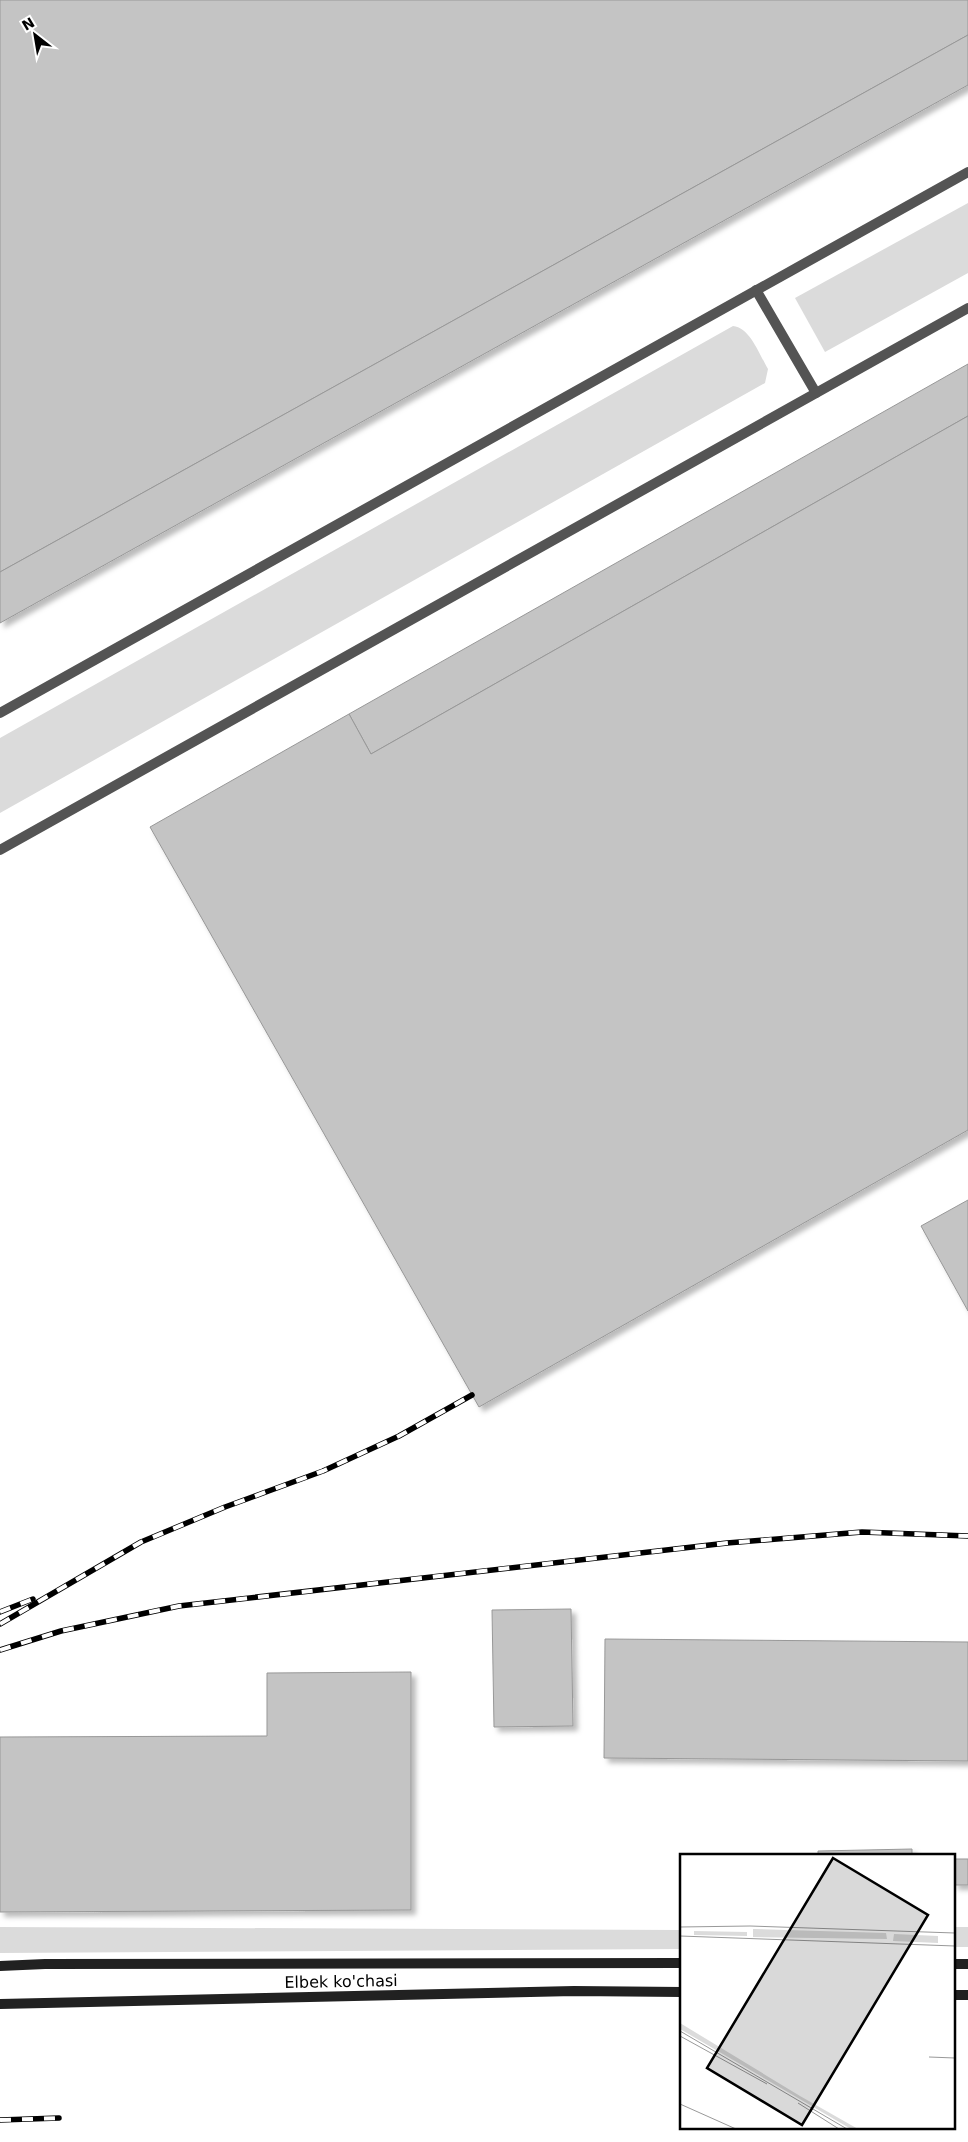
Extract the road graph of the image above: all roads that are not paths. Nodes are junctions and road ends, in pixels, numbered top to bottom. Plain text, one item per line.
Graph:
1 (968, 172) edge
2 (756, 290) junction
3 (968, 308) edge
4 (816, 393) junction
5 (0, 713) edge
6 (0, 850) edge
7 (680, 1962) edge
8 (0, 1966) edge
9 (680, 1992) edge
10 (0, 2004) edge

1 - 2 lane
2 - 4 lane
2 - 5 lane
3 - 4 lane
4 - 6 lane
7 - 8 main road, Elbek ko'chasi
9 - 10 main road, Elbek ko'chasi

